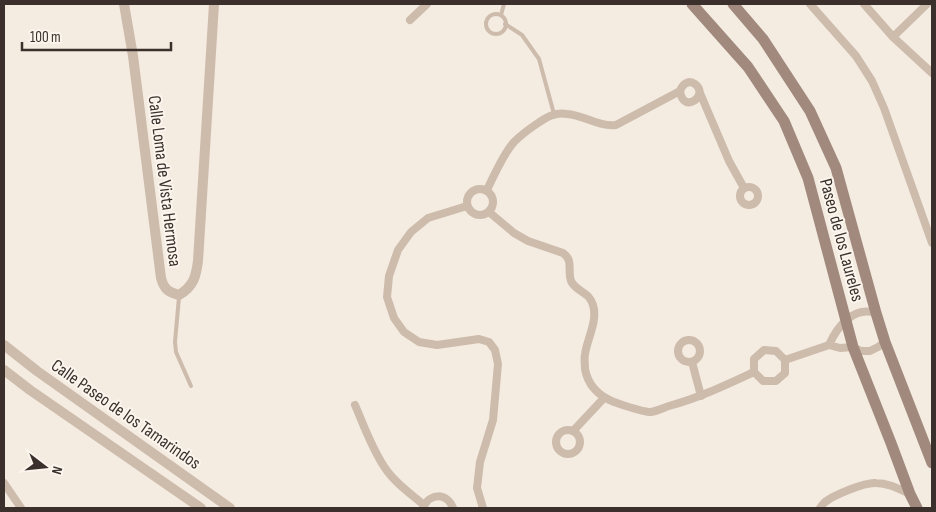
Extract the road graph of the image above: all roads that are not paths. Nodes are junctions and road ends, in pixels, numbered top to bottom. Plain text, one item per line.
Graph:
1 (124, 4) edge
2 (214, 4) edge
3 (427, 4) edge
4 (504, 4) edge
5 (692, 4) edge
6 (733, 4) edge
7 (810, 4) edge
8 (864, 4) edge
9 (927, 4) edge
10 (501, 15) junction
11 (410, 20) dead end
12 (505, 24) junction
13 (893, 37) junction
14 (932, 73) edge
15 (680, 91) junction
16 (700, 93) junction
17 (554, 114) junction
18 (744, 188) dead end
19 (487, 190) junction
20 (467, 206) junction
21 (490, 212) junction
22 (932, 243) edge
23 (179, 295) junction
24 (876, 313) junction
25 (846, 321) junction
26 (885, 342) junction
27 (829, 345) junction
28 (853, 347) junction
29 (5, 348) edge
30 (785, 360) junction
31 (692, 362) dead end
32 (4, 370) edge
33 (754, 372) junction
34 (190, 386) dead end
35 (701, 396) junction
36 (604, 398) junction
37 (355, 405) dead end
38 (573, 431) dead end
39 (932, 463) edge
40 (4, 483) edge
41 (910, 494) junction
42 (423, 507) edge
43 (21, 508) edge
44 (201, 508) edge
45 (230, 508) edge
46 (453, 508) edge
47 (483, 508) edge
48 (820, 508) edge
49 (917, 508) edge

1 - 23 street, Calle Loma de Vista Hermosa
2 - 23 street, Calle Loma de Vista Hermosa
3 - 11 street
4 - 10 lane
5 - 25 main road, Paseo de los Laureles
6 - 24 main road, Paseo de los Laureles
7 - 22 street
8 - 13 street
9 - 13 street
10 - 12 lane
10 - 12 lane
12 - 17 lane
13 - 14 street
15 - 16 street
15 - 16 street
15 - 17 street
16 - 18 street
17 - 19 street
19 - 20 street
19 - 21 street
20 - 21 street
20 - 47 street
21 - 36 street
23 - 34 lane
24 - 25 street
24 - 26 main road, Paseo de los Laureles
25 - 27 street
25 - 28 main road, Paseo de los Laureles
26 - 28 street
26 - 39 main road, Paseo de los Laureles
27 - 28 street
27 - 30 street
28 - 41 main road, Paseo de los Laureles
29 - 45 street, Calle Paseo de los Tamarindos
30 - 33 street
30 - 33 street
31 - 35 street
32 - 44 street, Calle Paseo de los Tamarindos
33 - 35 street
35 - 36 street
36 - 38 street
37 - 42 street
40 - 43 street
41 - 48 street
41 - 49 main road, Paseo de los Laureles
42 - 46 street

